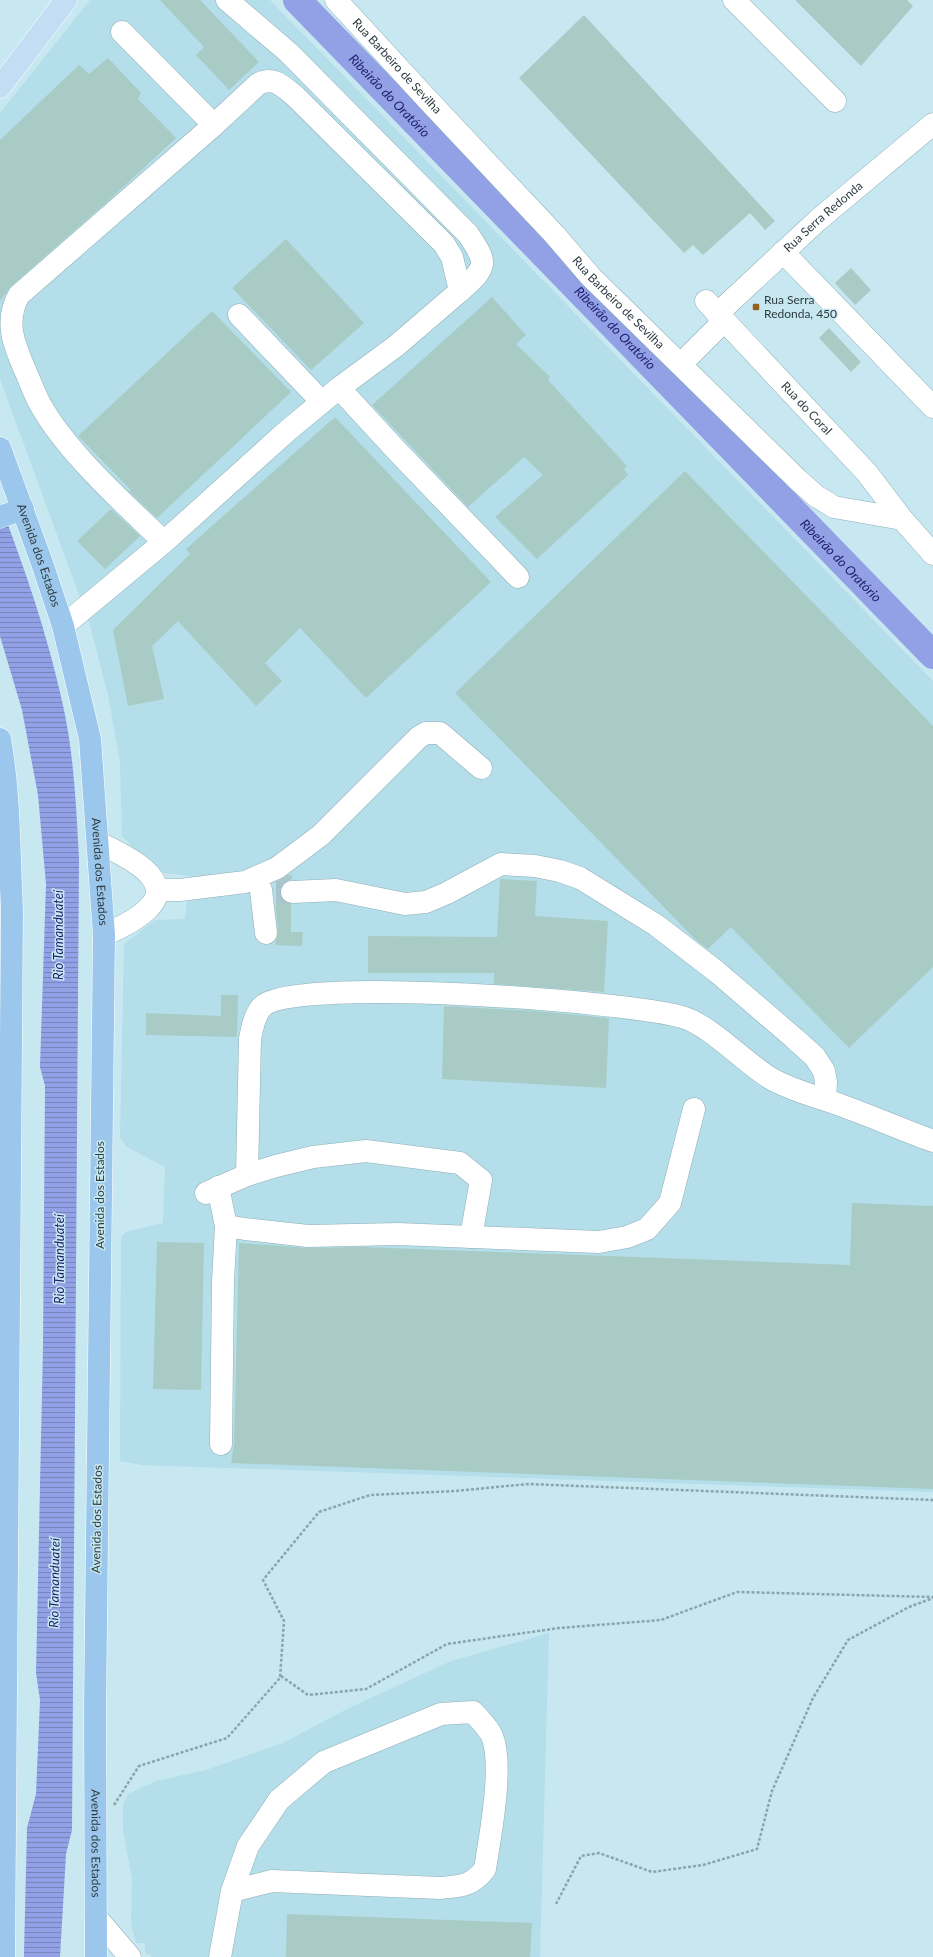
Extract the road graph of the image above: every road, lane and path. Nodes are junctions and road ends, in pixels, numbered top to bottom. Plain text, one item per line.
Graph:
1 (66, 0) edge
2 (227, 0) edge
3 (336, 0) edge
4 (734, 0) edge
5 (122, 32) dead end
6 (0, 87) edge
7 (835, 101) dead end
8 (933, 124) edge
9 (214, 125) junction
10 (783, 252) junction
11 (460, 291) junction
12 (716, 312) junction
13 (238, 315) dead end
14 (681, 364) junction
15 (339, 388) junction
16 (322, 402) junction
17 (933, 407) edge
18 (0, 448) edge
19 (10, 514) edge
20 (902, 519) junction
21 (164, 542) junction
22 (933, 554) edge
23 (518, 577) dead end
24 (63, 626) junction
25 (0, 739) edge
26 (481, 768) dead end
27 (99, 843) junction
28 (268, 889) junction
29 (157, 890) junction
30 (6, 908) edge
31 (266, 933) dead end
32 (104, 936) junction
33 (824, 1099) junction
34 (694, 1109) dead end
35 (933, 1142) edge
36 (247, 1175) junction
37 (226, 1226) junction
38 (471, 1237) junction
39 (222, 1444) dead end
40 (933, 1500) edge
41 (933, 1597) edge
42 (280, 1676) junction
43 (3, 1766) edge
44 (113, 1806) dead end
45 (232, 1891) junction
46 (556, 1904) dead end
47 (96, 1917) junction
48 (4, 1957) edge
49 (96, 1957) edge
50 (130, 1957) edge
51 (220, 1957) edge

1 - 6 main road
2 - 11 street
3 - 14 street, Rua Barbeiro de Sevilha
4 - 7 street
5 - 9 street
8 - 10 street, Rua Serra Redonda
9 - 11 street
9 - 21 street
10 - 12 street, Rua Serra Redonda
10 - 17 street
11 - 15 street
12 - 14 street, Rua Serra Redonda
12 - 20 street, Rua do Coral
13 - 16 street
14 - 20 street, Rua Barbeiro de Sevilha
15 - 16 street
15 - 23 street
16 - 21 street
18 - 19 highway, Avenida dos Estados
19 - 24 highway, Avenida dos Estados
20 - 22 street
21 - 24 street
24 - 27 highway, Avenida dos Estados
25 - 30 highway
26 - 28 street
27 - 29 street
27 - 32 highway, Avenida dos Estados
28 - 29 street
28 - 31 street
28 - 33 street
29 - 32 street
30 - 43 highway
32 - 47 highway, Avenida dos Estados
33 - 35 street
33 - 36 street
34 - 38 street
36 - 37 street
36 - 38 street
37 - 38 street
37 - 39 street
40 - 42 path
41 - 42 path
41 - 46 path
42 - 44 path
43 - 48 highway
45 - 45 street
45 - 51 street
47 - 49 highway, Avenida dos Estados
47 - 50 street

